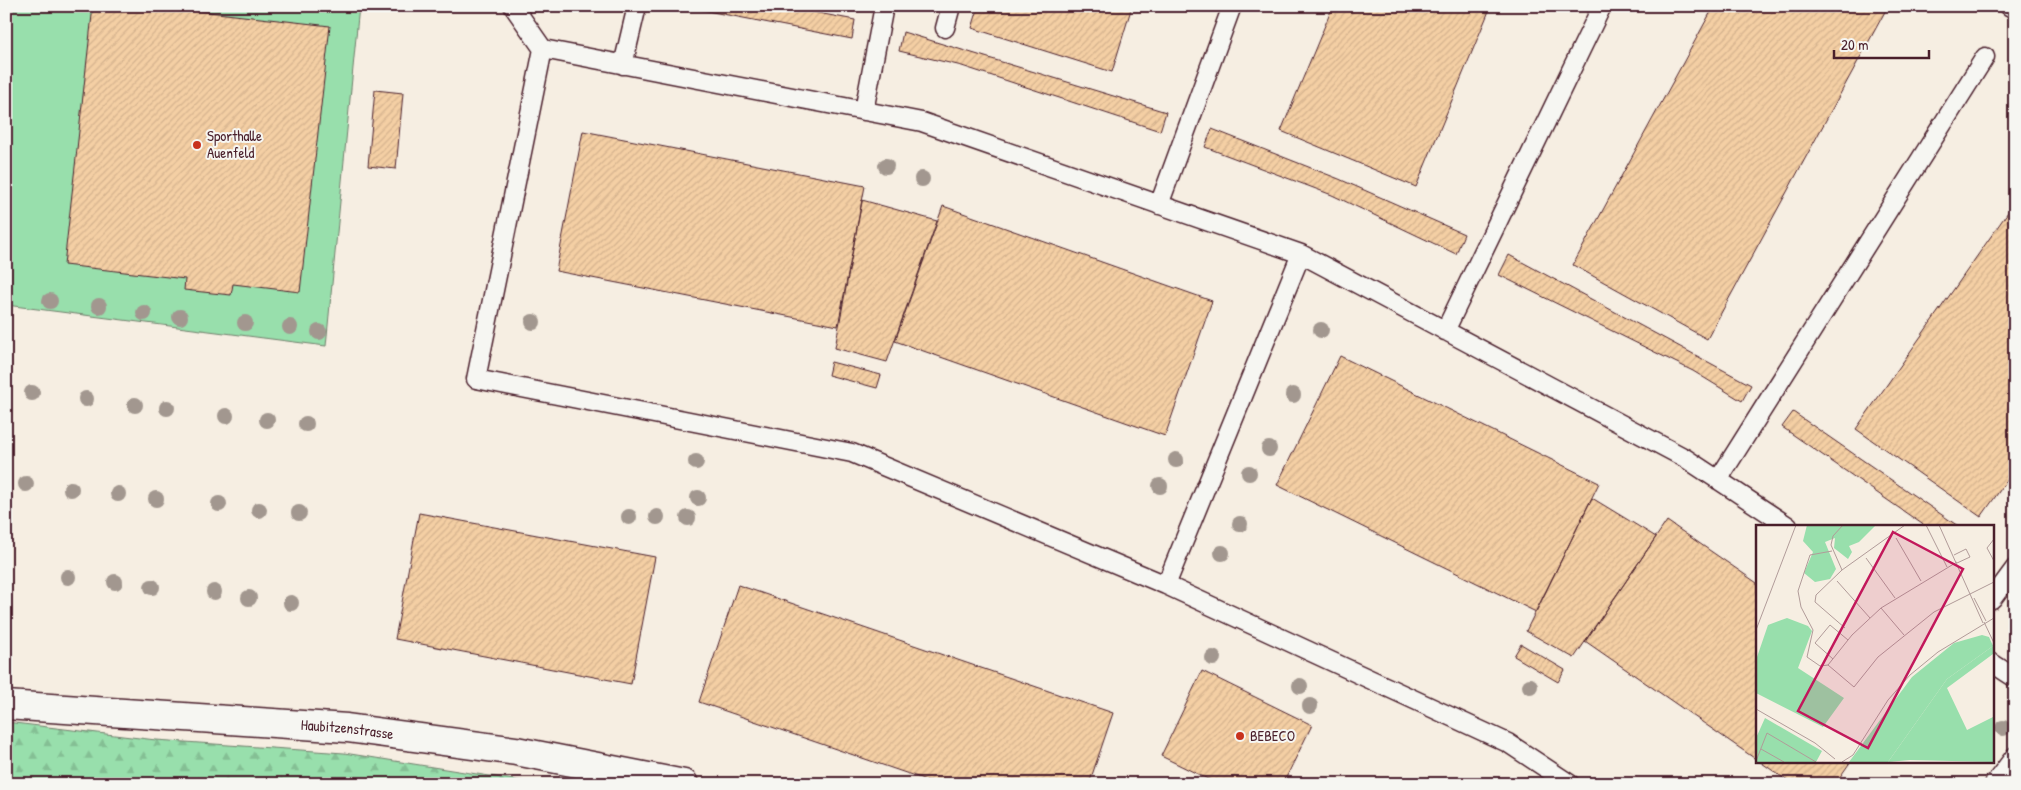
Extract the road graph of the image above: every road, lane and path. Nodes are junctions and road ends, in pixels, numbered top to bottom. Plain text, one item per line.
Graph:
1 (513, 6) edge
2 (637, 6) edge
3 (884, 6) edge
4 (951, 6) edge
5 (1232, 6) edge
6 (1602, 6) edge
7 (2009, 6) edge
8 (2015, 9) edge
9 (945, 28) dead end
10 (542, 49) junction
11 (1985, 57) dead end
12 (623, 64) junction
13 (864, 111) junction
14 (1159, 205) junction
15 (1301, 254) junction
16 (1445, 331) junction
17 (1718, 480) junction
18 (1786, 525) edge
19 (2015, 568) edge
20 (1166, 584) junction
21 (1994, 596) edge
22 (1994, 664) edge
23 (2015, 678) edge
24 (6, 705) edge
25 (2015, 756) edge
26 (684, 784) edge
27 (1570, 784) edge
28 (1994, 784) edge

1 - 10 lane
2 - 12 lane
3 - 13 lane
4 - 9 lane
5 - 14 lane
6 - 16 lane
7 - 8 lane
10 - 12 lane
10 - 20 lane
11 - 17 lane
12 - 13 lane
13 - 14 lane
14 - 15 lane
15 - 16 lane
15 - 20 lane
16 - 17 lane
17 - 18 lane
19 - 21 lane
20 - 27 lane
22 - 23 lane
24 - 26 street, Haubitzenstrasse
25 - 28 lane

